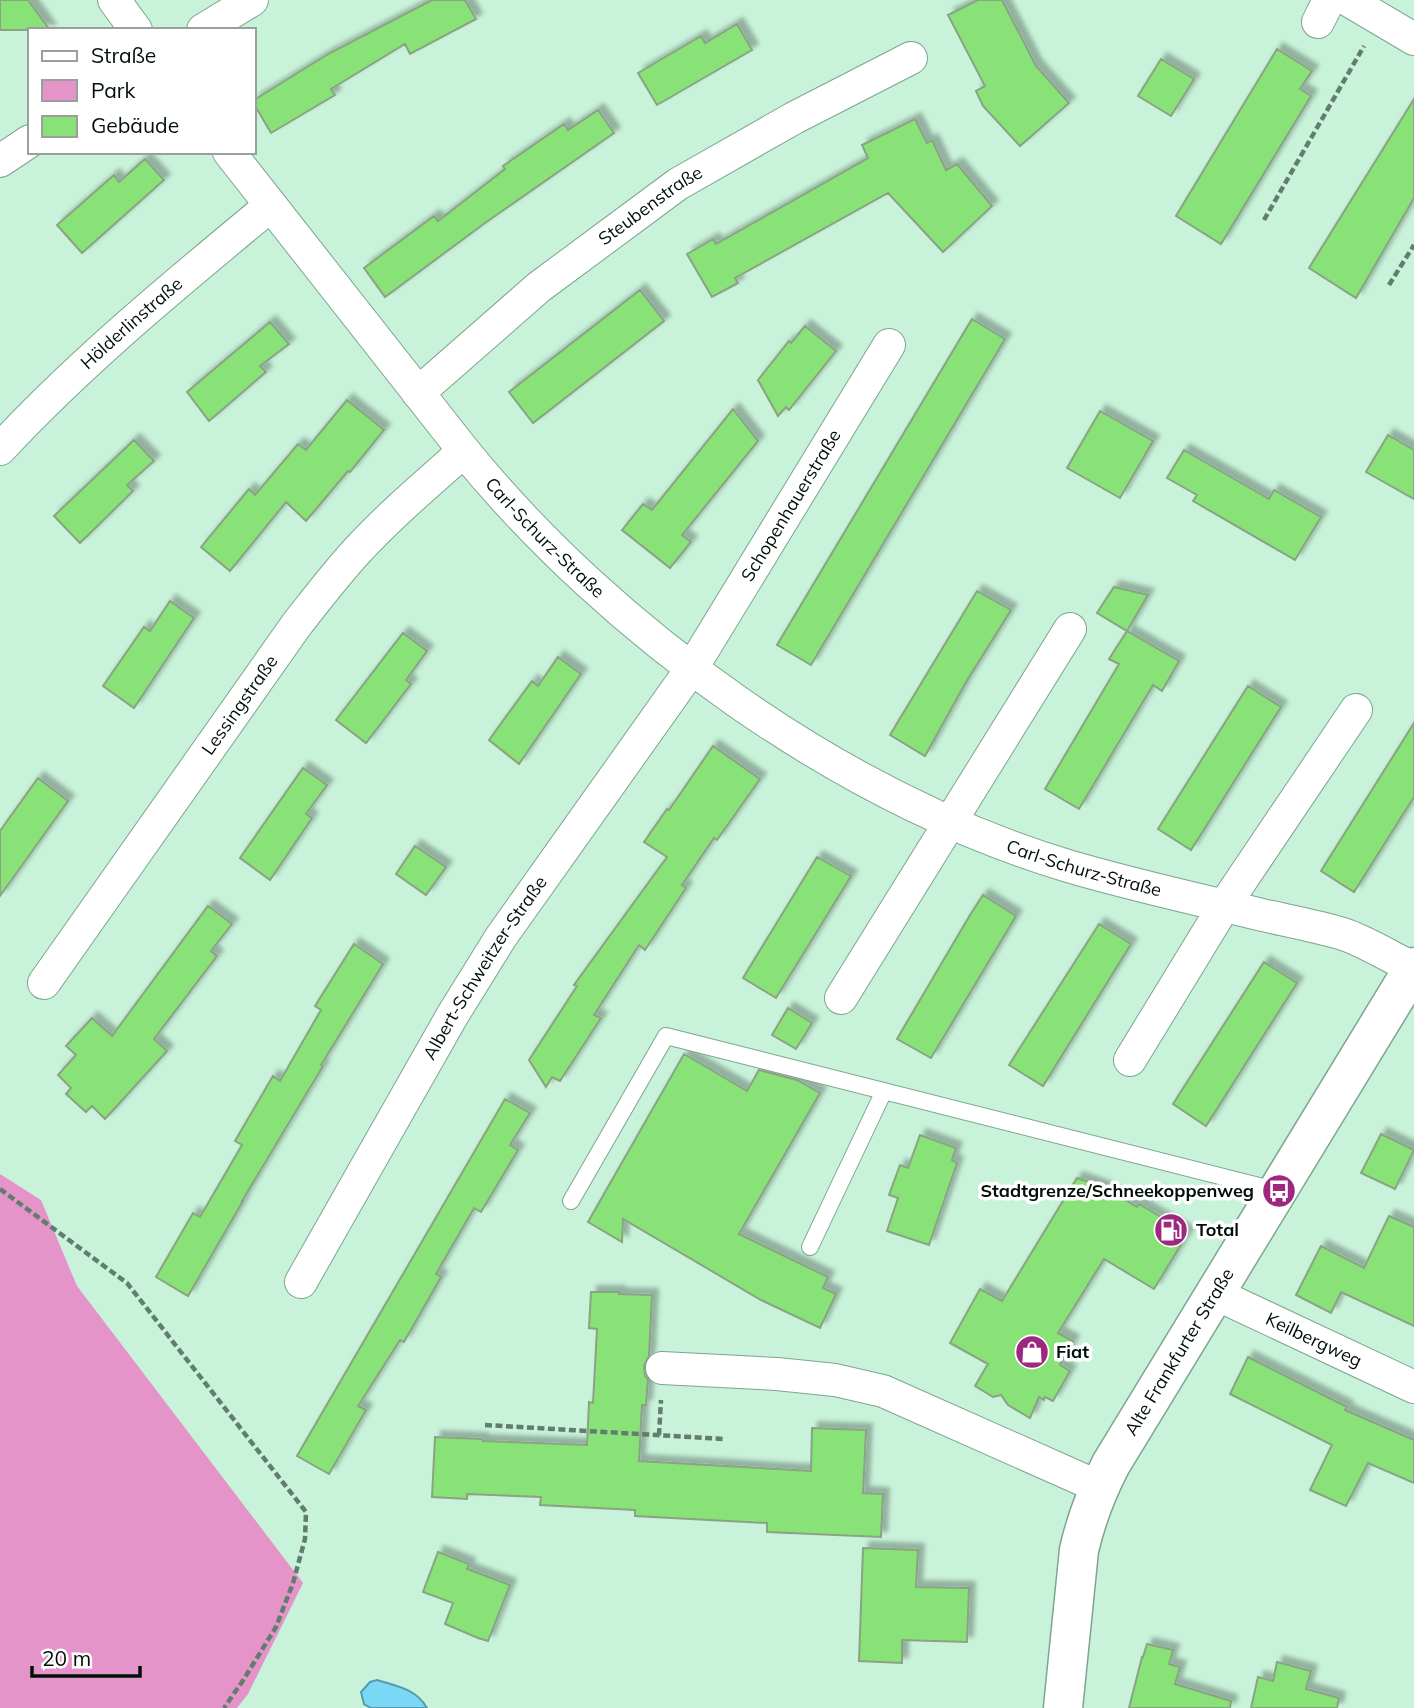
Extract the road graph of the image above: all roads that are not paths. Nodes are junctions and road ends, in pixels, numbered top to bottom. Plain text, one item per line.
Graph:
1 (114, 0) edge
2 (252, 0) edge
3 (1348, 0) edge
4 (135, 28) edge
5 (206, 28) edge
6 (1414, 39) edge
7 (911, 58) dead end
8 (28, 142) edge
9 (231, 154) edge
10 (0, 161) edge
11 (271, 206) junction
12 (889, 345) dead end
13 (418, 393) junction
14 (0, 449) edge
15 (464, 451) junction
16 (1070, 629) dead end
17 (692, 668) junction
18 (1356, 710) dead end
19 (950, 822) junction
20 (1224, 906) junction
21 (1413, 967) edge
22 (44, 983) dead end
23 (841, 998) dead end
24 (1130, 1060) dead end
25 (884, 1091) junction
26 (1279, 1191) junction
27 (571, 1201) dead end
28 (810, 1247) dead end
29 (301, 1282) dead end
30 (1216, 1294) junction
31 (662, 1368) dead end
32 (1414, 1387) edge
33 (1099, 1487) junction
34 (1063, 1708) edge

1 - 4 street
2 - 5 street
3 - 6 street
7 - 13 street, Steubenstraße
8 - 10 street
9 - 11 street, Carl-Schurz-Straße
11 - 13 street, Carl-Schurz-Straße
11 - 14 street, Hölderlinstraße
12 - 17 street, Schopenhauerstraße
13 - 15 street, Carl-Schurz-Straße
15 - 17 street, Carl-Schurz-Straße
15 - 22 street, Lessingstraße
16 - 19 street
17 - 19 street, Carl-Schurz-Straße
17 - 29 street, Albert-Schweitzer-Straße
18 - 20 street
19 - 20 street, Carl-Schurz-Straße
19 - 23 street
20 - 21 street, Carl-Schurz-Straße
20 - 24 street
21 - 26 street, Alte Frankfurter Straße
25 - 26 lane
25 - 27 lane
25 - 28 lane
26 - 30 street, Alte Frankfurter Straße
30 - 32 street, Keilbergweg
30 - 33 street, Alte Frankfurter Straße
31 - 33 street
33 - 34 street, Alte Frankfurter Straße

